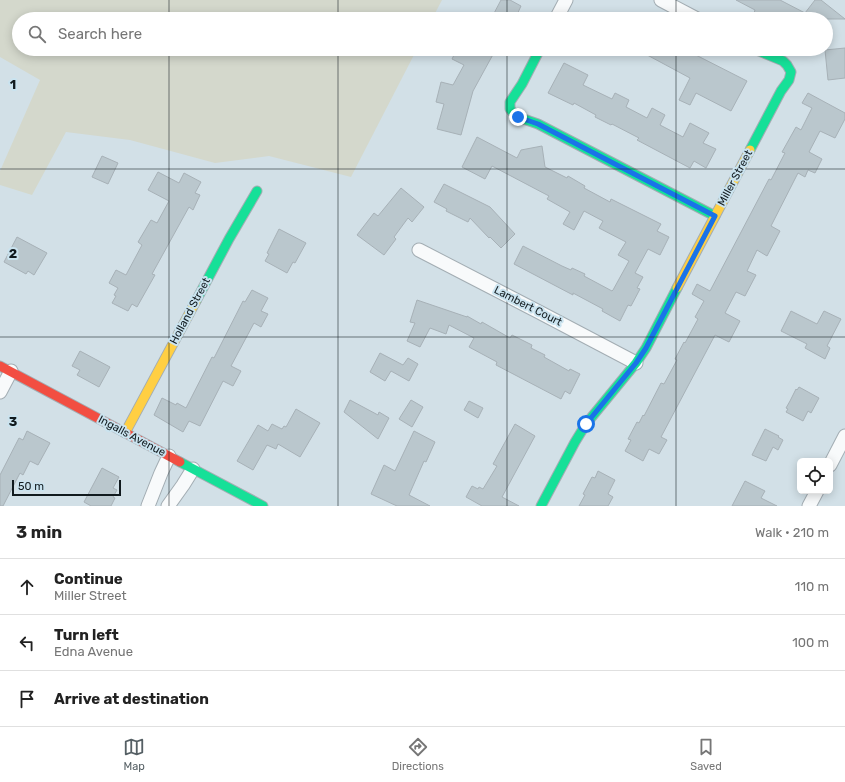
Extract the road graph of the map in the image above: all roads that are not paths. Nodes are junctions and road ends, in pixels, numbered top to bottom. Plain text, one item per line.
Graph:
1 (566, 0) edge
2 (661, 0) edge
3 (560, 12) edge
4 (684, 12) edge
5 (536, 56) edge
6 (771, 56) edge
7 (257, 191) dead end
8 (715, 216) junction
9 (419, 250) dead end
10 (636, 363) junction
11 (5, 368) edge
12 (0, 392) edge
13 (125, 433) junction
14 (845, 436) edge
15 (169, 456) junction
16 (833, 459) edge
17 (193, 469) junction
18 (815, 494) edge
19 (148, 506) edge
20 (168, 506) edge
21 (263, 506) edge
22 (541, 506) edge
23 (809, 506) edge

1 - 3 street
2 - 4 street
5 - 8 street
6 - 8 street, Miller Street
7 - 13 street, Holland Street
8 - 10 street, Miller Street
9 - 10 street, Lambert Court
10 - 22 street, Miller Street
11 - 12 street
11 - 13 street, Ingalls Avenue
13 - 15 street, Ingalls Avenue
14 - 16 street
15 - 17 street, Ingalls Avenue
15 - 19 street
17 - 20 street
17 - 21 street, Ingalls Avenue
18 - 23 street

